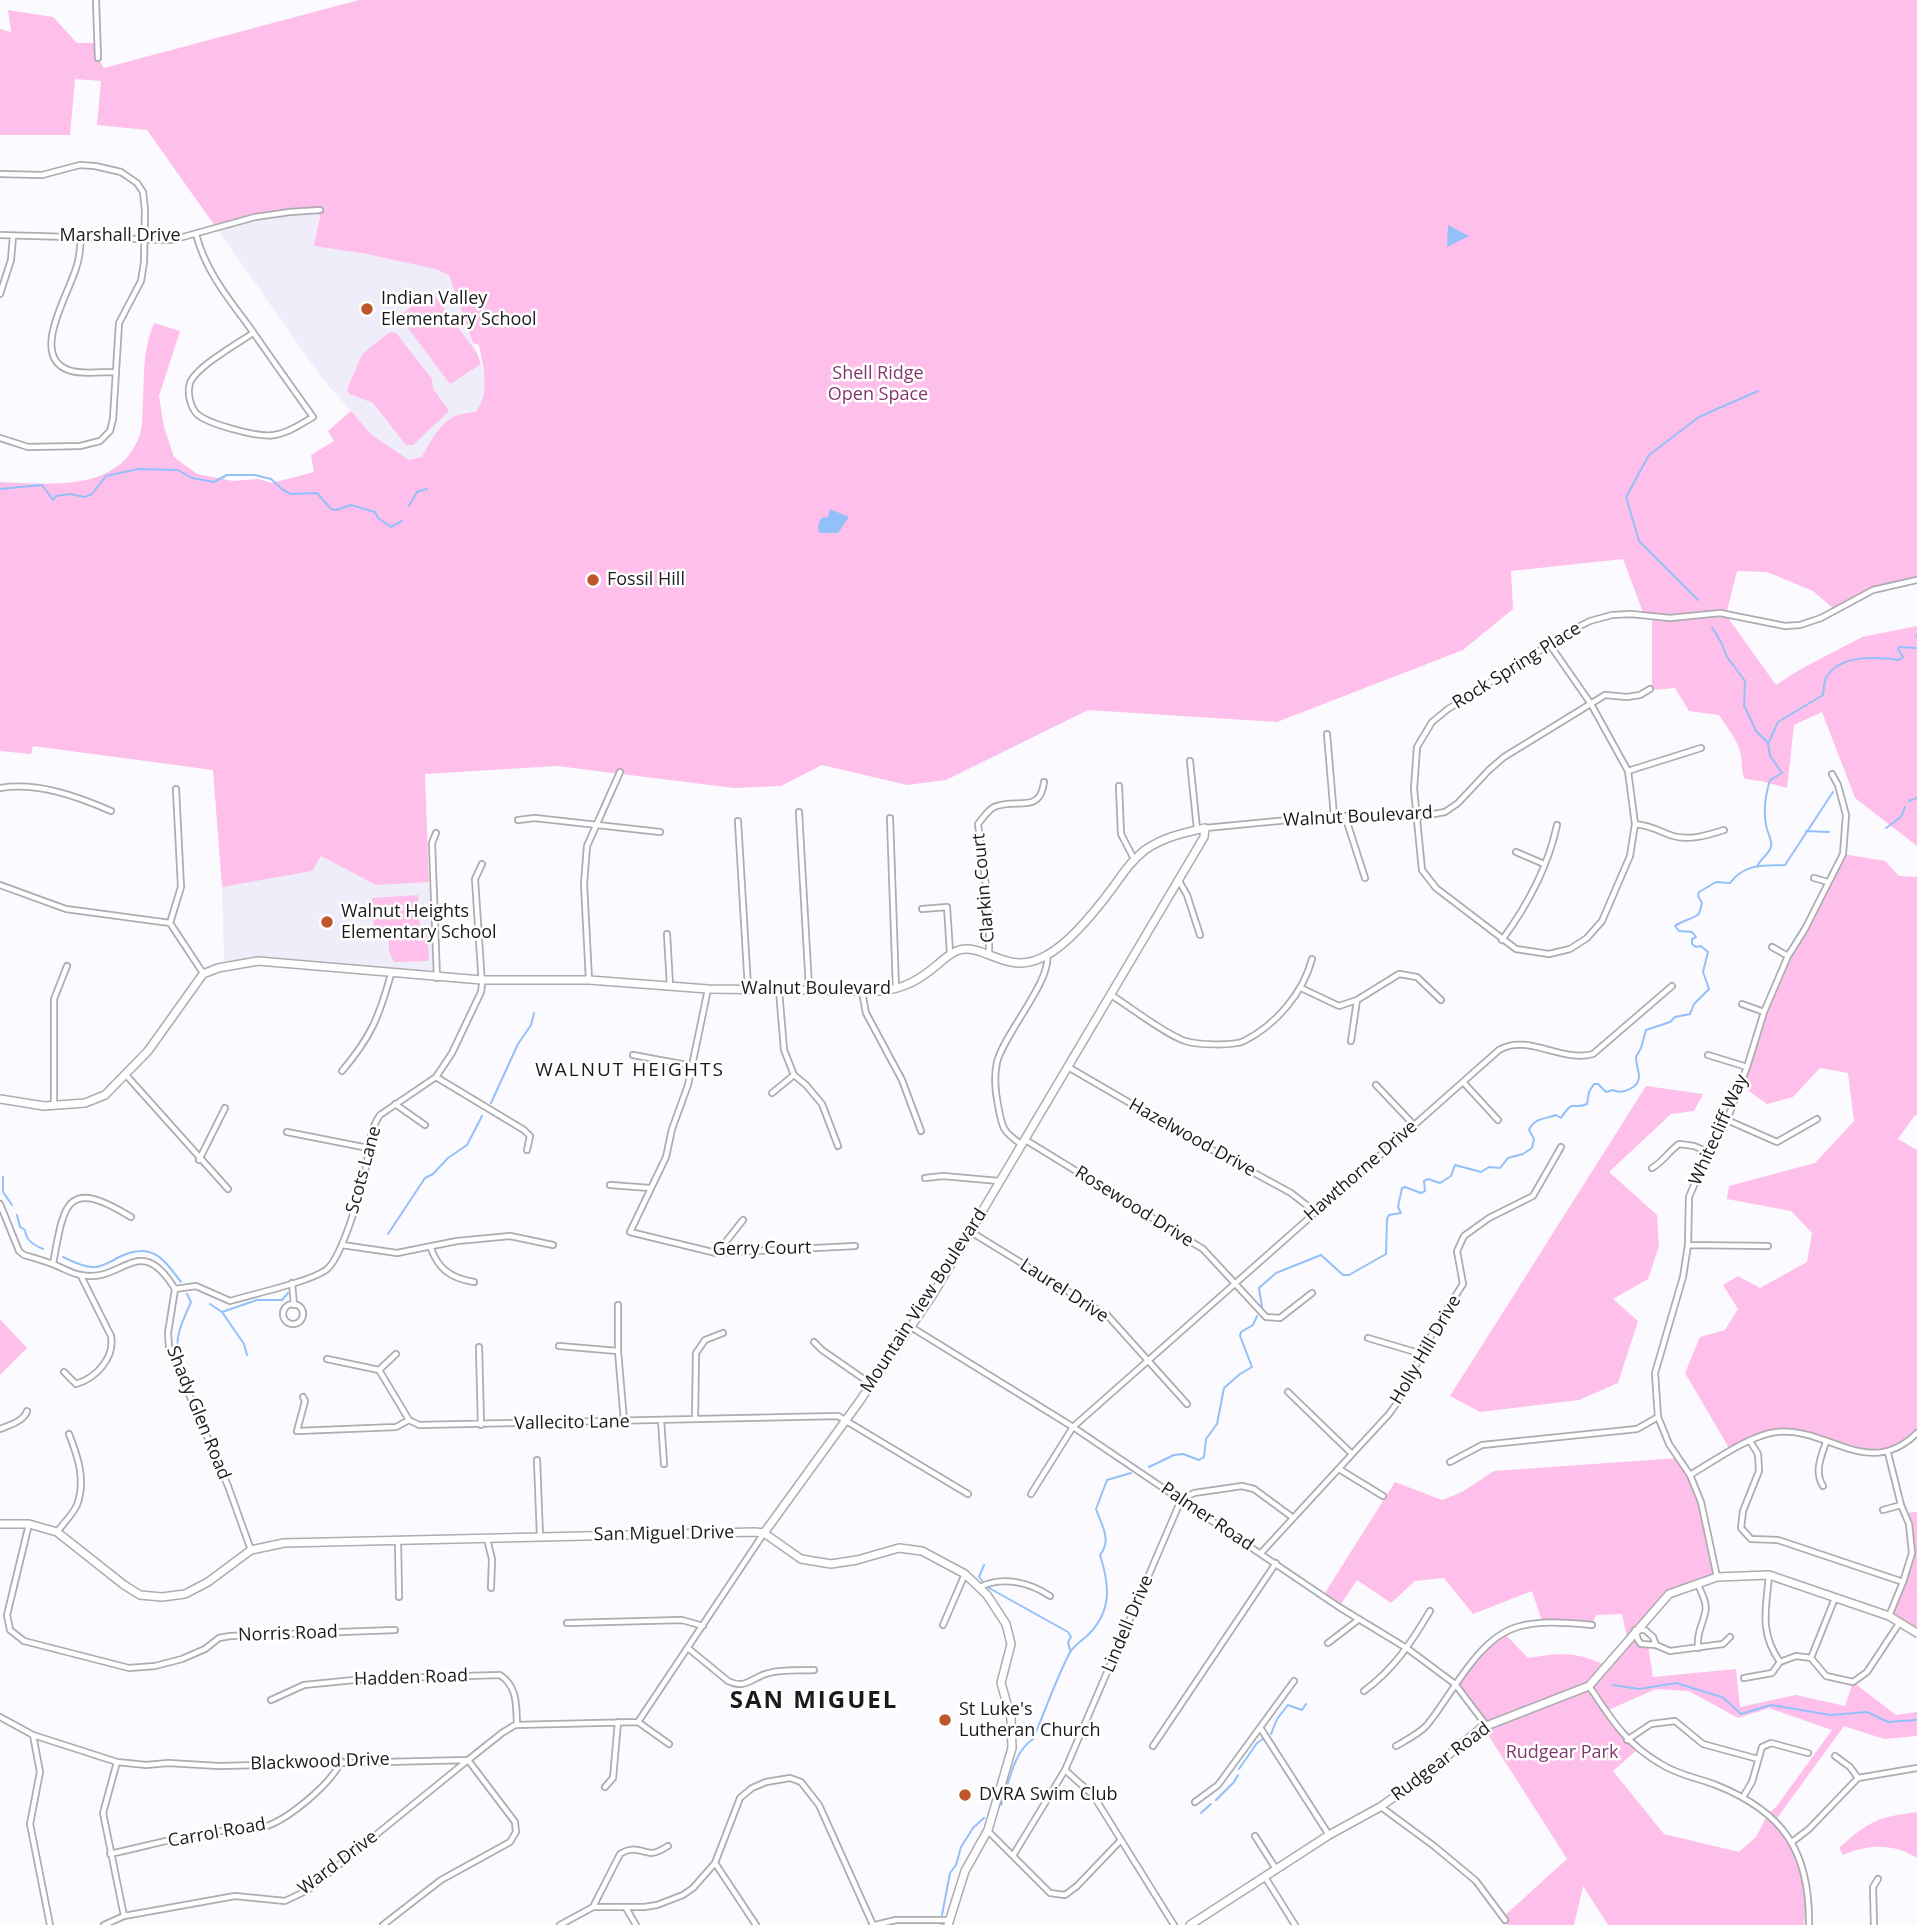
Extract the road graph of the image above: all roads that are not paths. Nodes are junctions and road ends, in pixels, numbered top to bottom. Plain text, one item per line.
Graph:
1 (96, 0) edge
2 (98, 58) dead end
3 (0, 174) edge
4 (320, 211) dead end
5 (196, 234) junction
6 (0, 235) edge
7 (13, 236) junction
8 (81, 238) junction
9 (145, 240) junction
10 (0, 294) edge
11 (253, 332) junction
12 (114, 372) junction
13 (0, 438) edge
14 (1917, 580) edge
15 (1550, 645) junction
16 (1650, 689) dead end
17 (1591, 704) junction
18 (1327, 734) dead end
19 (1701, 748) dead end
20 (1190, 761) dead end
21 (1628, 771) junction
22 (620, 772) dead end
23 (1832, 774) dead end
24 (1044, 782) dead end
25 (1119, 786) dead end
26 (0, 788) edge
27 (176, 789) dead end
28 (111, 811) dead end
29 (799, 812) dead end
30 (1334, 816) junction
31 (1345, 816) junction
32 (1417, 817) junction
33 (890, 818) dead end
34 (518, 820) dead end
35 (738, 821) dead end
36 (1635, 824) junction
37 (596, 825) junction
38 (1558, 825) dead end
39 (1201, 829) junction
40 (1724, 831) dead end
41 (660, 832) dead end
42 (436, 834) dead end
43 (1516, 852) dead end
44 (1135, 859) junction
45 (482, 864) dead end
46 (1544, 864) junction
47 (1366, 878) dead end
48 (1814, 878) dead end
49 (1178, 880) junction
50 (1828, 881) junction
51 (0, 885) edge
52 (922, 909) dead end
53 (170, 923) junction
54 (667, 934) dead end
55 (1200, 935) dead end
56 (1502, 940) junction
57 (1772, 947) dead end
58 (950, 954) junction
59 (989, 956) junction
60 (1047, 956) junction
61 (1788, 956) junction
62 (1312, 959) dead end
63 (67, 966) dead end
64 (203, 974) junction
65 (391, 974) junction
66 (437, 978) junction
67 (482, 980) junction
68 (589, 980) junction
69 (670, 986) junction
70 (1672, 986) dead end
71 (748, 988) junction
72 (1301, 988) junction
73 (708, 989) junction
74 (779, 989) junction
75 (809, 989) junction
76 (896, 989) junction
77 (862, 991) junction
78 (1110, 995) junction
79 (1357, 1000) junction
80 (1441, 1000) dead end
81 (1742, 1004) dead end
82 (1764, 1012) junction
83 (1351, 1041) dead end
84 (633, 1055) dead end
85 (1708, 1055) dead end
86 (692, 1066) junction
87 (1068, 1067) junction
88 (1747, 1067) junction
89 (342, 1071) dead end
90 (126, 1075) junction
91 (794, 1075) junction
92 (436, 1077) junction
93 (1463, 1082) junction
94 (1376, 1084) dead end
95 (772, 1093) dead end
96 (0, 1099) edge
97 (54, 1104) junction
98 (395, 1104) junction
99 (225, 1108) dead end
100 (1816, 1119) dead end
101 (1498, 1120) dead end
102 (1727, 1120) junction
103 (425, 1125) dead end
104 (1414, 1125) junction
105 (921, 1131) dead end
106 (287, 1132) dead end
107 (1023, 1141) junction
108 (838, 1146) dead end
109 (1561, 1147) dead end
110 (368, 1148) junction
111 (527, 1150) dead end
112 (1708, 1152) junction
113 (199, 1160) junction
114 (1652, 1168) dead end
115 (925, 1178) dead end
116 (999, 1181) junction
117 (610, 1185) dead end
118 (650, 1188) junction
119 (228, 1189) dead end
120 (0, 1204) edge
121 (1314, 1211) junction
122 (131, 1217) dead end
123 (743, 1220) dead end
124 (971, 1232) junction
125 (342, 1245) junction
126 (553, 1245) dead end
127 (1688, 1245) junction
128 (430, 1246) junction
129 (855, 1246) dead end
130 (1768, 1246) dead end
131 (716, 1253) junction
132 (53, 1264) junction
133 (81, 1276) junction
134 (474, 1282) dead end
135 (292, 1283) junction
136 (1236, 1285) junction
137 (175, 1289) junction
138 (1312, 1293) dead end
139 (294, 1305) junction
140 (618, 1305) dead end
141 (911, 1327) junction
142 (723, 1333) dead end
143 (1368, 1338) dead end
144 (814, 1342) dead end
145 (559, 1346) dead end
146 (479, 1347) dead end
147 (618, 1352) junction
148 (396, 1354) dead end
149 (1422, 1354) junction
150 (327, 1359) dead end
151 (1149, 1360) junction
152 (379, 1370) junction
153 (64, 1372) dead end
154 (871, 1384) junction
155 (1288, 1392) dead end
156 (303, 1397) dead end
157 (1187, 1404) dead end
158 (27, 1411) dead end
159 (1658, 1417) junction
160 (695, 1419) junction
161 (409, 1420) junction
162 (661, 1420) junction
163 (846, 1420) junction
164 (624, 1421) junction
165 (481, 1425) junction
166 (1073, 1427) junction
167 (0, 1429) edge
168 (1917, 1433) edge
169 (69, 1434) dead end
170 (1750, 1441) junction
171 (1826, 1442) junction
172 (1888, 1452) junction
173 (1351, 1453) junction
174 (537, 1460) dead end
175 (1450, 1462) dead end
176 (664, 1464) dead end
177 (1339, 1469) junction
178 (1690, 1475) junction
179 (1822, 1486) dead end
180 (968, 1494) dead end
181 (1031, 1494) dead end
182 (1384, 1496) dead end
183 (1181, 1500) junction
184 (1901, 1505) junction
185 (1883, 1510) dead end
186 (1292, 1517) junction
187 (0, 1524) edge
188 (29, 1524) junction
189 (57, 1532) junction
190 (764, 1533) junction
191 (540, 1537) junction
192 (487, 1538) junction
193 (398, 1541) junction
194 (251, 1550) junction
195 (1261, 1553) junction
196 (1276, 1563) junction
197 (965, 1574) junction
198 (1769, 1575) junction
199 (1717, 1577) junction
200 (1903, 1582) junction
201 (1698, 1584) junction
202 (979, 1587) junction
203 (491, 1588) dead end
204 (1050, 1596) dead end
205 (399, 1597) dead end
206 (1835, 1598) junction
207 (1430, 1611) dead end
208 (1889, 1616) junction
209 (1358, 1619) junction
210 (1900, 1621) junction
211 (567, 1623) dead end
212 (943, 1625) dead end
213 (1592, 1625) dead end
214 (704, 1626) junction
215 (394, 1630) dead end
216 (1635, 1630) junction
217 (1917, 1633) edge
218 (1730, 1637) dead end
219 (1328, 1643) dead end
220 (1656, 1644) junction
221 (1698, 1648) junction
222 (689, 1649) junction
223 (1408, 1649) junction
224 (1811, 1658) junction
225 (1780, 1662) junction
226 (814, 1670) dead end
227 (1744, 1678) dead end
228 (1294, 1681) dead end
229 (1455, 1684) junction
230 (1589, 1686) junction
231 (1364, 1691) dead end
232 (271, 1700) dead end
233 (0, 1717) edge
234 (618, 1722) junction
235 (638, 1722) junction
236 (517, 1725) junction
237 (1486, 1725) junction
238 (1261, 1729) junction
239 (33, 1735) junction
240 (1627, 1740) junction
241 (669, 1744) dead end
242 (1153, 1746) dead end
243 (1396, 1746) dead end
244 (1808, 1753) dead end
245 (1835, 1756) dead end
246 (1758, 1759) junction
247 (468, 1760) junction
248 (341, 1761) junction
249 (117, 1762) junction
250 (1917, 1768) edge
251 (1065, 1770) junction
252 (1858, 1778) junction
253 (605, 1787) dead end
254 (1743, 1797) junction
255 (1195, 1802) dead end
256 (1380, 1807) junction
257 (988, 1830) junction
258 (1329, 1835) junction
259 (1255, 1836) dead end
260 (1121, 1840) junction
261 (1792, 1842) junction
262 (668, 1846) dead end
263 (110, 1854) junction
264 (1014, 1854) junction
265 (715, 1863) junction
266 (1276, 1869) junction
267 (1265, 1877) junction
268 (1878, 1879) dead end
269 (593, 1908) junction
270 (625, 1908) junction
271 (124, 1916) junction
272 (1505, 1920) dead end
273 (948, 1922) edge
274 (50, 1925) edge
275 (104, 1925) edge
276 (383, 1925) edge
277 (560, 1925) edge
278 (636, 1925) edge
279 (756, 1925) edge
280 (874, 1925) edge
281 (1174, 1925) edge
282 (1190, 1925) edge
283 (1295, 1925) edge
284 (1809, 1925) edge
285 (1874, 1925) edge

1 - 2 street
3 - 9 street
4 - 5 street, Marshall Drive
5 - 9 street, Marshall Drive
5 - 11 street
6 - 7 street, Marshall Drive
7 - 8 street, Marshall Drive
7 - 10 street
8 - 9 street, Marshall Drive
8 - 12 street
9 - 12 street
11 - 11 street
12 - 13 street
14 - 15 street, Rock Spring Place
15 - 17 street
15 - 32 street, Rock Spring Place
16 - 17 street, Walnut Boulevard
17 - 21 street
17 - 32 street, Walnut Boulevard
18 - 30 street
19 - 21 street
20 - 39 street
21 - 36 street
22 - 37 street
23 - 50 street, Whitecliff Way
24 - 59 street, Clarkin Court
25 - 44 street
26 - 28 street
27 - 53 street
29 - 75 street
30 - 31 street, Walnut Boulevard
30 - 39 street, Walnut Boulevard
31 - 32 street, Walnut Boulevard
31 - 47 street
32 - 56 street
33 - 76 street
34 - 37 street
35 - 71 street
36 - 40 street
36 - 56 street
37 - 41 street
37 - 68 street
38 - 46 street
39 - 44 street, Walnut Boulevard
39 - 49 street, Mountain View Boulevard
42 - 66 street
43 - 46 street
44 - 60 street, Walnut Boulevard
45 - 67 street, Scots Lane
46 - 56 street
48 - 50 street
49 - 55 street
49 - 78 street, Mountain View Boulevard
50 - 61 street, Whitecliff Way
51 - 53 street
52 - 58 street
53 - 64 street
54 - 69 street
57 - 61 street
58 - 59 street
58 - 76 street, Walnut Boulevard
59 - 60 street
60 - 107 street
61 - 82 street, Whitecliff Way
62 - 72 street
63 - 97 street
64 - 65 street, Walnut Boulevard
64 - 90 street
65 - 66 street, Walnut Boulevard
65 - 89 street
66 - 67 street, Walnut Boulevard
67 - 68 street, Walnut Boulevard
67 - 92 street, Scots Lane
68 - 69 street, Walnut Boulevard
69 - 73 street, Walnut Boulevard
70 - 93 street, Hawthorne Drive
71 - 73 street, Walnut Boulevard
71 - 74 street, Walnut Boulevard
72 - 78 street
72 - 79 street
73 - 86 street
74 - 75 street, Walnut Boulevard
74 - 91 street
75 - 77 street, Walnut Boulevard
76 - 77 street, Walnut Boulevard
77 - 105 street
78 - 87 street, Mountain View Boulevard
79 - 80 street
79 - 83 street
81 - 82 street
82 - 88 street, Whitecliff Way
84 - 86 street
85 - 88 street
86 - 118 street
87 - 107 street, Mountain View Boulevard
87 - 121 street, Hazelwood Drive
88 - 102 street, Whitecliff Way
90 - 97 street
90 - 113 street
91 - 95 street
91 - 108 street
92 - 98 street, Scots Lane
92 - 111 street
93 - 101 street
93 - 104 street, Hawthorne Drive
94 - 104 street
96 - 97 street
98 - 103 street
98 - 110 street, Scots Lane
99 - 113 street
100 - 102 street
102 - 112 street, Whitecliff Way
104 - 121 street, Hawthorne Drive
106 - 110 street
107 - 116 street, Mountain View Boulevard
107 - 136 street, Rosewood Drive
109 - 149 street, Holly Hill Drive
110 - 125 street, Scots Lane
112 - 114 street
112 - 127 street, Whitecliff Way
113 - 119 street
115 - 116 street
116 - 124 street, Mountain View Boulevard
117 - 118 street
118 - 131 street, Gerry Court
120 - 132 street
121 - 136 street, Hawthorne Drive
122 - 132 street
123 - 131 street
124 - 141 street, Mountain View Boulevard
124 - 151 street, Laurel Drive
125 - 128 street
125 - 135 street, Scots Lane
126 - 128 street
127 - 130 street
127 - 159 street, Whitecliff Way
128 - 134 street
129 - 131 street, Gerry Court
132 - 133 street
133 - 137 street
133 - 153 street
135 - 137 street, Scots Lane
135 - 139 street
136 - 138 street, Rosewood Drive
136 - 151 street, Hawthorne Drive
137 - 194 street, Shady Glen Road
139 - 139 street
140 - 147 street
141 - 154 street, Mountain View Boulevard
141 - 166 street, Palmer Road
142 - 160 street
143 - 149 street
144 - 154 street
145 - 147 street
146 - 165 street
147 - 164 street
148 - 152 street
149 - 173 street, Holly Hill Drive
150 - 152 street
151 - 157 street, Laurel Drive
151 - 166 street, Hawthorne Drive
152 - 161 street
154 - 163 street, Mountain View Boulevard
155 - 173 street
156 - 161 street
158 - 167 street
159 - 175 street
159 - 178 street, Whitecliff Way
160 - 162 street, Vallecito Lane
160 - 163 street, Vallecito Lane
161 - 165 street, Vallecito Lane
162 - 164 street, Vallecito Lane
162 - 176 street
163 - 180 street
163 - 190 street, Mountain View Boulevard
164 - 165 street, Vallecito Lane
166 - 181 street, Hawthorne Drive
166 - 183 street, Palmer Road
168 - 172 street
169 - 189 street
170 - 171 street
170 - 178 street
170 - 200 street
171 - 172 street
171 - 179 street
172 - 184 street
173 - 177 street, Holly Hill Drive
174 - 191 street
177 - 182 street
177 - 186 street, Holly Hill Drive
178 - 199 street, Whitecliff Way
183 - 186 street
183 - 195 street, Palmer Road
183 - 251 street, Lindell Drive
184 - 185 street
184 - 200 street
186 - 195 street, Holly Hill Drive
187 - 188 street, San Miguel Drive
188 - 189 street, San Miguel Drive
188 - 215 street, Norris Road
189 - 194 street, San Miguel Drive
190 - 191 street, San Miguel Drive
190 - 197 street
190 - 214 street, Mountain View Boulevard
191 - 192 street, San Miguel Drive
192 - 193 street, San Miguel Drive
192 - 203 street
193 - 194 street, San Miguel Drive
193 - 205 street
195 - 196 street, Palmer Road
196 - 209 street, Palmer Road
196 - 242 street
197 - 202 street
197 - 212 street
198 - 199 street, Rudgear Road
198 - 206 street, Rudgear Road
198 - 225 street
199 - 201 street, Rudgear Road
200 - 208 street
201 - 216 street, Rudgear Road
201 - 221 street
202 - 204 street
202 - 257 street
206 - 208 street, Rudgear Road
206 - 224 street
207 - 223 street
208 - 210 street, Rudgear Road
209 - 219 street
209 - 223 street, Palmer Road
210 - 217 street, Rudgear Road
210 - 224 street
211 - 214 street
213 - 229 street
214 - 222 street, Mountain View Boulevard
216 - 220 street
216 - 220 street
216 - 230 street, Rudgear Road
218 - 221 street
220 - 221 street
222 - 226 street
222 - 235 street, Mountain View Boulevard
223 - 229 street, Palmer Road
223 - 231 street
224 - 225 street
225 - 227 street
228 - 238 street
229 - 237 street, Palmer Road
229 - 243 street
230 - 237 street, Rudgear Road
230 - 240 street
232 - 236 street, Hadden Road
233 - 239 street, Blackwood Drive
234 - 235 street
234 - 236 street
234 - 253 street
235 - 241 street
236 - 247 street
237 - 256 street, Rudgear Road
238 - 255 street
238 - 258 street
239 - 249 street, Blackwood Drive
239 - 274 street
240 - 246 street
240 - 254 street
244 - 246 street
245 - 252 street
246 - 254 street
247 - 248 street, Blackwood Drive
247 - 271 street, Ward Drive
247 - 276 street
248 - 249 street, Blackwood Drive
248 - 263 street, Carrol Road
249 - 263 street
250 - 252 street
251 - 260 street
251 - 264 street, Lindell Drive
252 - 261 street
254 - 261 street
256 - 258 street, Rudgear Road
256 - 272 street
257 - 264 street
257 - 273 street
258 - 266 street, Rudgear Road
259 - 266 street
260 - 264 street
260 - 281 street
261 - 284 street
262 - 269 street
263 - 271 street
265 - 270 street
265 - 279 street
265 - 280 street
266 - 267 street, Rudgear Road
267 - 282 street, Rudgear Road
267 - 283 street
268 - 285 street
269 - 270 street
269 - 277 street
270 - 278 street
271 - 275 street, Ward Drive
273 - 280 street

